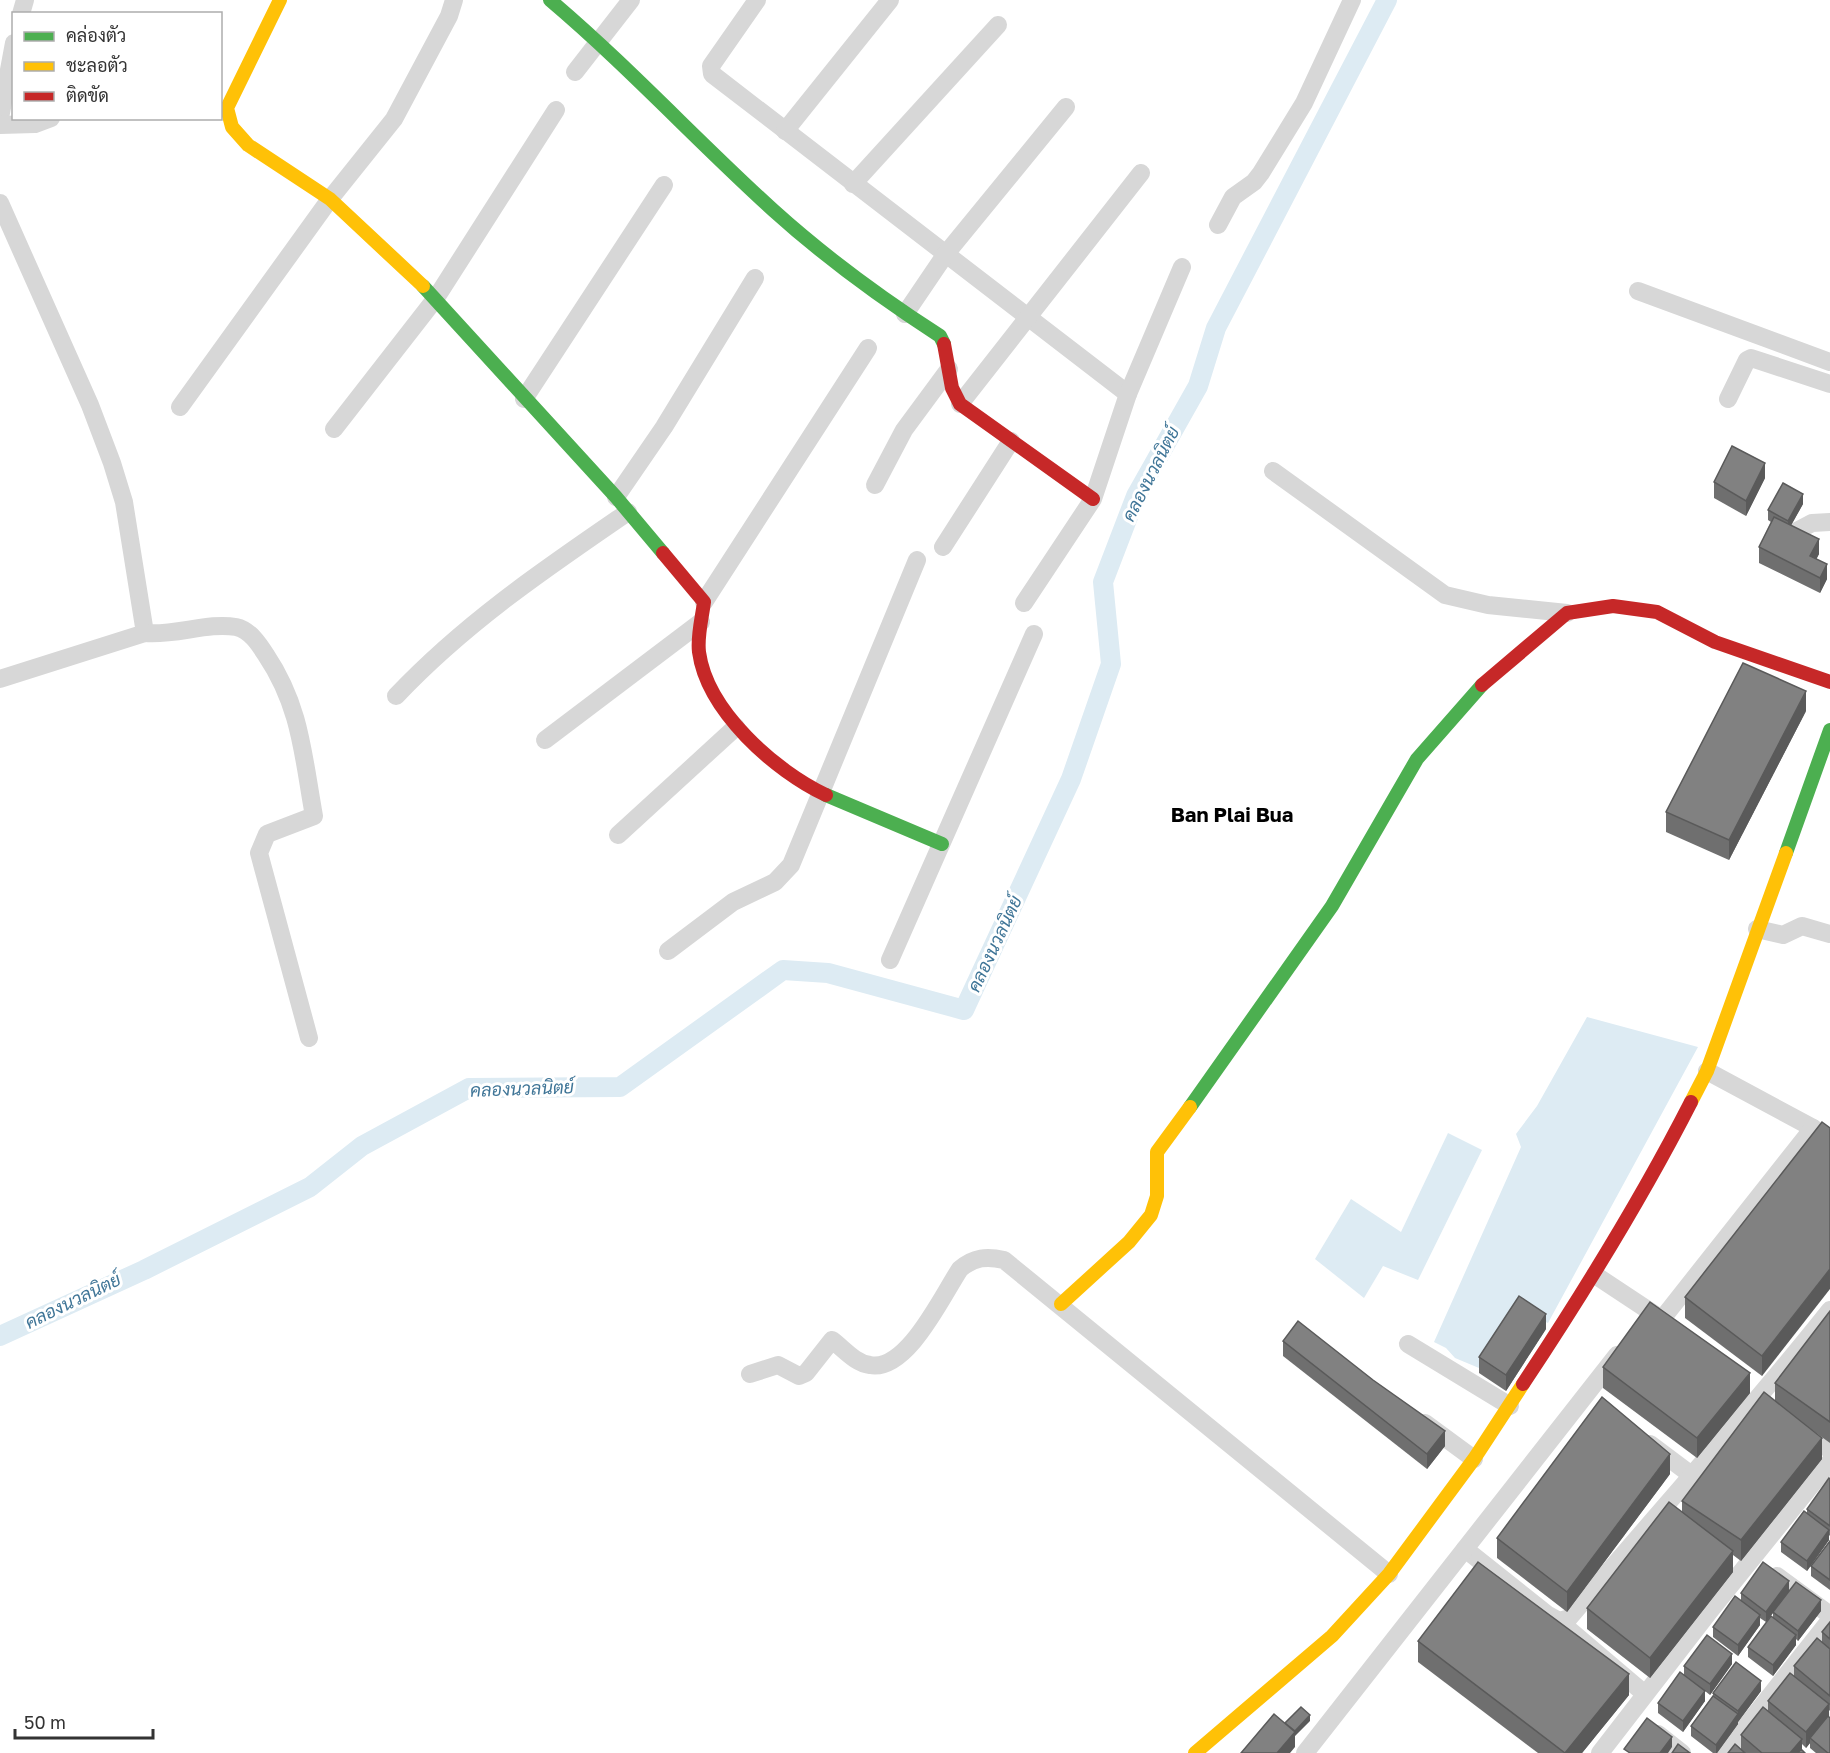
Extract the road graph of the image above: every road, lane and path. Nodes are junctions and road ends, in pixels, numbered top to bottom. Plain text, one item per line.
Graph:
1 (280, 0) edge
2 (454, 0) edge
3 (550, 0) edge
4 (632, 0) edge
5 (890, 0) edge
6 (1352, 0) edge
7 (752, 2) edge
8 (998, 25) dead end
9 (599, 41) junction
10 (12, 54) edge
11 (575, 72) dead end
12 (1066, 107) dead end
13 (556, 110) dead end
14 (0, 118) edge
15 (46, 120) edge
16 (0, 125) edge
17 (784, 131) junction
18 (1141, 173) dead end
19 (853, 184) junction
20 (664, 185) dead end
21 (330, 200) junction
22 (0, 203) edge
23 (1218, 225) dead end
24 (945, 255) junction
25 (1182, 267) dead end
26 (755, 278) dead end
27 (1638, 291) dead end
28 (436, 298) junction
29 (905, 314) junction
30 (1029, 319) junction
31 (868, 348) dead end
32 (1830, 362) edge
33 (949, 369) junction
34 (1830, 384) edge
35 (1128, 394) junction
36 (524, 399) junction
37 (1728, 399) dead end
38 (960, 404) junction
39 (180, 407) dead end
40 (334, 429) dead end
41 (1011, 441) junction
42 (1273, 471) dead end
43 (875, 485) dead end
44 (616, 497) junction
45 (1093, 500) junction
46 (628, 512) junction
47 (1830, 522) edge
48 (1795, 532) edge
49 (944, 547) dead end
50 (917, 560) dead end
51 (704, 602) junction
52 (1024, 603) dead end
53 (1567, 613) junction
54 (701, 622) junction
55 (145, 633) junction
56 (1034, 634) dead end
57 (0, 679) edge
58 (1830, 682) edge
59 (396, 696) dead end
60 (736, 727) junction
61 (1830, 730) edge
62 (544, 740) dead end
63 (823, 794) junction
64 (618, 835) dead end
65 (942, 844) junction
66 (1757, 929) junction
67 (1830, 934) edge
68 (668, 951) dead end
69 (890, 960) dead end
70 (309, 1038) dead end
71 (1707, 1071) junction
72 (1813, 1128) junction
73 (1830, 1141) edge
74 (1595, 1275) junction
75 (1061, 1304) junction
76 (1830, 1310) edge
77 (1656, 1315) junction
78 (1680, 1333) edge
79 (1408, 1344) dead end
80 (750, 1374) dead end
81 (1744, 1382) edge
82 (1767, 1399) junction
83 (1510, 1406) junction
84 (1408, 1410) edge
85 (1788, 1416) edge
86 (1633, 1432) edge
87 (1830, 1450) edge
88 (1474, 1459) junction
89 (1830, 1462) edge
90 (1690, 1474) junction
91 (1465, 1550) junction
92 (1389, 1574) junction
93 (1777, 1576) edge
94 (1830, 1615) edge
95 (1830, 1620) edge
96 (1559, 1621) junction
97 (1755, 1682) edge
98 (1645, 1694) junction
99 (1772, 1696) junction
100 (1658, 1734) edge
101 (1196, 1753) edge
102 (1305, 1753) edge
103 (1600, 1753) edge
104 (1682, 1753) edge
105 (1725, 1753) edge

1 - 21 street
2 - 21 street
3 - 9 street
4 - 9 street
5 - 17 street
6 - 23 street
7 - 17 street
8 - 19 street
9 - 11 street
9 - 29 street
10 - 14 street
12 - 24 street
13 - 28 street
15 - 16 street
17 - 19 street
18 - 30 street
19 - 24 street
20 - 36 street
21 - 28 street
21 - 39 street
22 - 55 street
24 - 29 street
24 - 30 street
25 - 35 street
26 - 44 street
27 - 32 street
28 - 36 street
28 - 40 street
29 - 33 street
30 - 35 street
30 - 38 street
31 - 51 street
33 - 38 street
33 - 43 street
34 - 37 street
35 - 45 street
36 - 44 street
38 - 41 street
41 - 45 street
41 - 49 street
42 - 53 street
44 - 46 street
45 - 52 street
46 - 51 street
46 - 59 street
47 - 48 street
50 - 63 street
51 - 54 street
53 - 58 street
53 - 75 street
54 - 60 street
54 - 62 street
55 - 57 street
55 - 70 street
56 - 65 street
60 - 63 street
60 - 64 street
61 - 66 street
63 - 65 street
63 - 68 street
65 - 69 street
66 - 67 street
66 - 71 street
71 - 72 street
71 - 74 street
72 - 73 street
72 - 77 street
74 - 77 street
74 - 83 street
75 - 80 street
75 - 92 street
76 - 82 street
77 - 78 street
77 - 91 street
79 - 83 street
81 - 82 street
82 - 90 street
83 - 88 street
84 - 88 street
85 - 87 street
86 - 90 street
88 - 92 street
89 - 98 street
90 - 96 street
91 - 96 street
91 - 102 street
92 - 101 street
93 - 94 street
95 - 99 street
96 - 98 street
97 - 99 street
98 - 103 street
99 - 105 street
100 - 104 street

